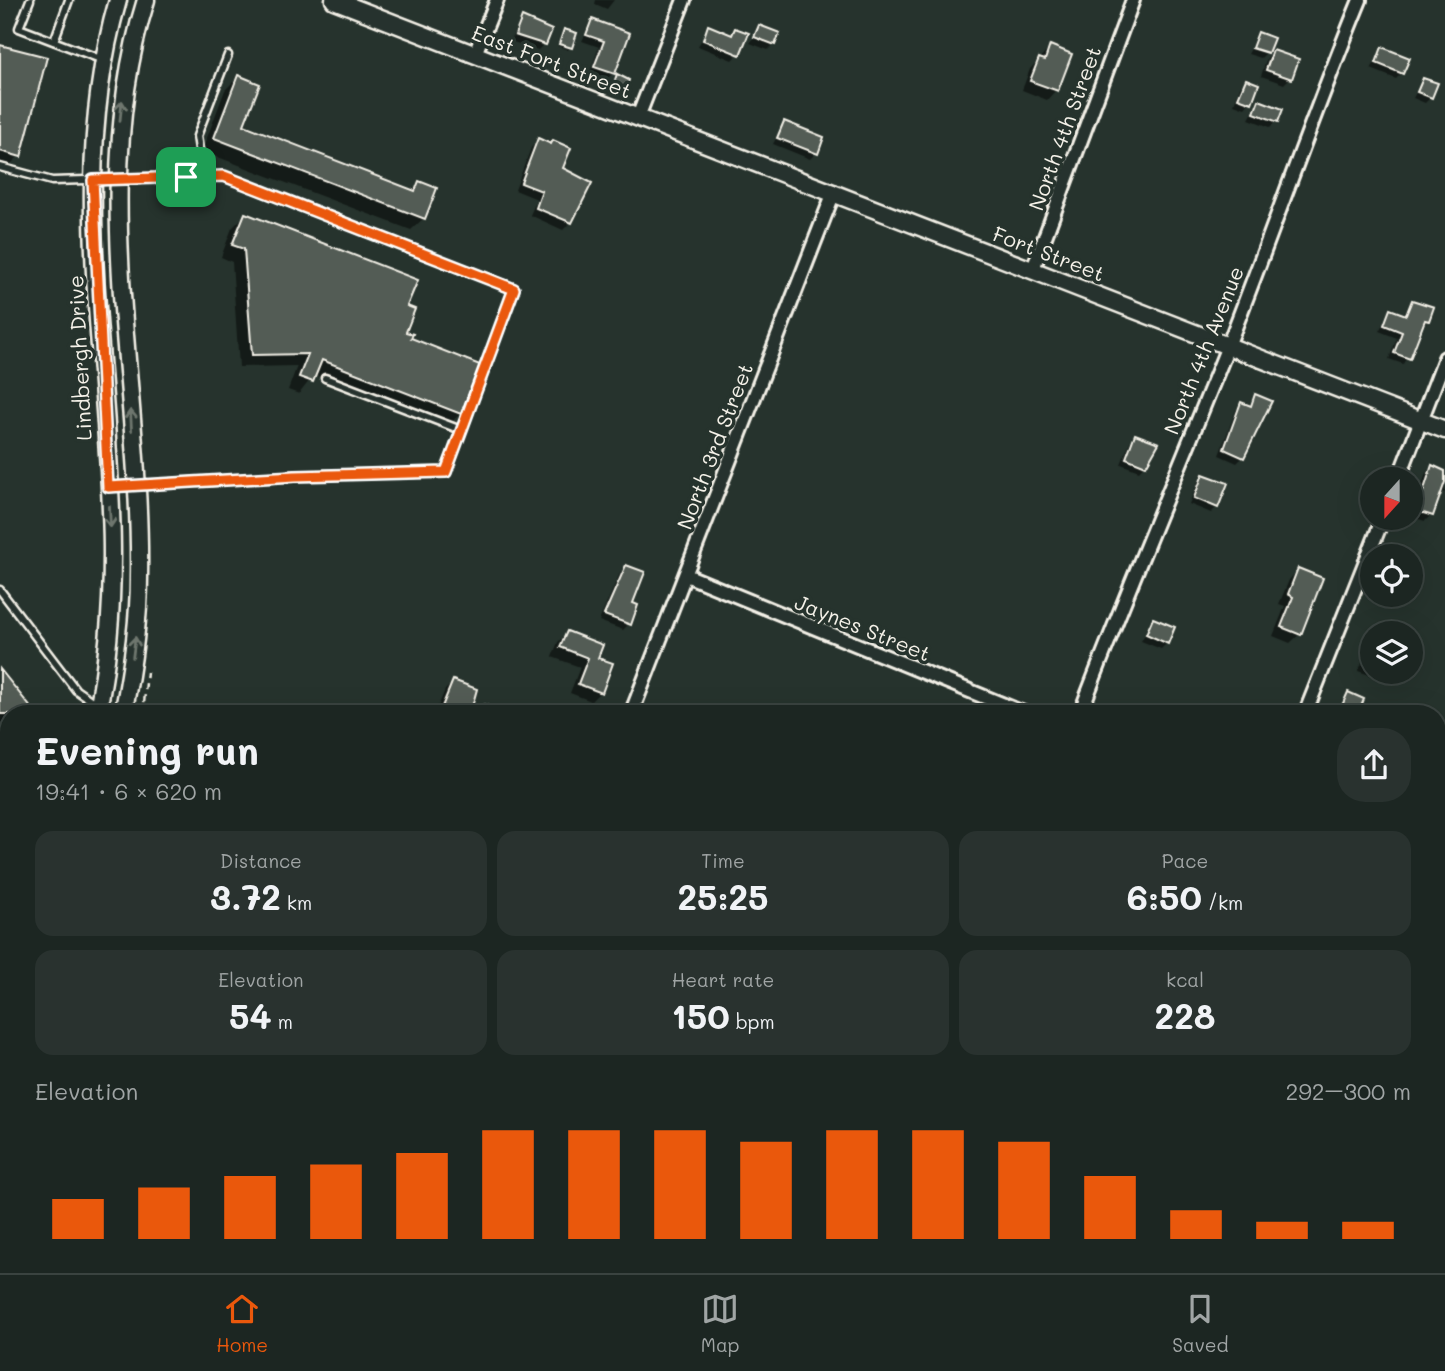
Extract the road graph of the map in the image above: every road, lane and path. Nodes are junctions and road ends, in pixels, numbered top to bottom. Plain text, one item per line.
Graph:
1 (30, 0) edge
2 (69, 0) edge
3 (118, 0) edge
4 (146, 0) edge
5 (334, 0) edge
6 (496, 0) edge
7 (684, 0) edge
8 (1133, 0) edge
9 (1360, 0) edge
10 (54, 41) junction
11 (475, 54) junction
12 (228, 55) dead end
13 (103, 60) junction
14 (638, 117) junction
15 (0, 167) edge
16 (203, 176) junction
17 (117, 179) junction
18 (93, 180) junction
19 (834, 192) junction
20 (1032, 269) junction
21 (1228, 345) junction
22 (1445, 358) edge
23 (325, 378) dead end
24 (1421, 421) junction
25 (461, 430) junction
26 (1445, 430) edge
27 (1403, 467) edge
28 (136, 485) junction
29 (108, 487) junction
30 (1378, 530) edge
31 (686, 575) junction
32 (0, 590) edge
33 (147, 671) dead end
34 (95, 705) edge
35 (103, 705) edge
36 (124, 705) edge
37 (144, 705) edge
38 (635, 705) edge
39 (1004, 705) edge
40 (1083, 705) edge
41 (1310, 705) edge

1 - 10 lane
2 - 10 lane
3 - 13 street, Lindbergh Drive
17 -> 4 street
5 - 11 street, East Fort Street
6 - 11 street
7 - 14 street
8 - 20 street, North 4th Street
9 - 21 street, North 4th Avenue
10 - 13 lane
11 - 14 street, East Fort Street
12 - 16 lane
13 - 18 street, Lindbergh Drive
14 - 19 street, Fort Street
15 - 18 lane
16 - 17 lane
16 - 25 lane
17 - 18 lane
28 -> 17 street
18 - 29 street, Lindbergh Drive
19 - 20 street, Fort Street
19 - 31 street, North 3rd Street
20 - 21 street, Fort Street
21 - 24 street, Fort Street
21 - 40 street, North 4th Avenue
22 - 24 street
23 - 25 lane
24 - 26 street, Fort Street
24 - 27 street
25 - 28 lane
28 - 29 lane
36 -> 28 street
29 -> 35 street, Lindbergh Drive
30 - 41 street
31 - 38 street, North 3rd Street
31 - 39 street, Jaynes Street
32 - 34 lane
33 - 37 path

